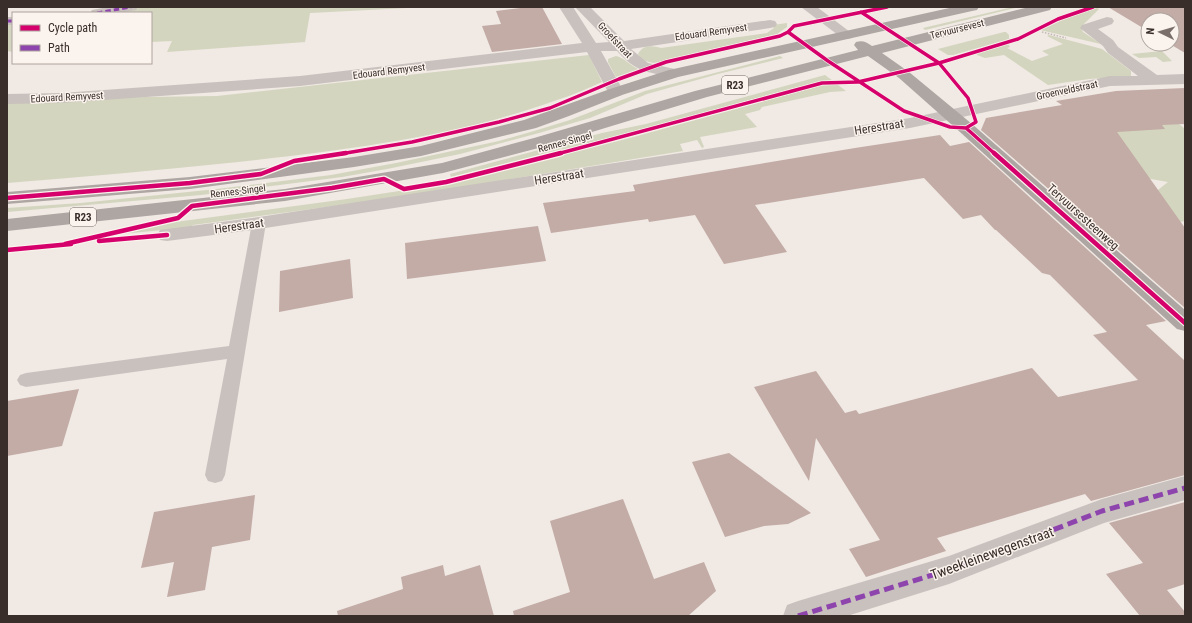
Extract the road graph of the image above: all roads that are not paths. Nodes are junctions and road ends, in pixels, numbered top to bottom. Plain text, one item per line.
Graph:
1 (131, 7) edge
2 (566, 7) edge
3 (582, 7) edge
4 (808, 7) edge
5 (972, 7) edge
6 (1045, 7) edge
7 (103, 12) edge
8 (1107, 21) dead end
9 (770, 24) dead end
10 (847, 35) junction
11 (620, 46) junction
12 (592, 48) junction
13 (869, 50) junction
14 (674, 73) junction
15 (1185, 79) edge
16 (1154, 80) junction
17 (616, 92) junction
18 (7, 99) edge
19 (950, 114) junction
20 (7, 198) edge
21 (259, 223) junction
22 (7, 226) edge
23 (167, 235) dead end
24 (1185, 322) edge
25 (236, 351) junction
26 (26, 380) dead end
27 (215, 475) dead end
28 (1185, 488) edge
29 (798, 616) edge

1 - 7 street
2 - 12 street, Groefstraat
3 - 11 street, Groefstraat
4 - 10 street
5 - 10 main road, Tervuursevest / R23
6 - 13 main road, Tervuursevest / R23
8 - 16 street
9 - 11 street, Edouard Remyvest
10 - 13 main road, Tervuursesteenweg
10 - 14 main road, Rennes-Singel / R23
11 - 12 street, Edouard Remyvest
11 - 14 street, Groefstraat
12 - 17 street, Groefstraat
12 - 18 street, Edouard Remyvest
13 - 19 main road, Tervuursesteenweg
13 - 22 main road, Rennes-Singel / R23
14 - 17 main road, Rennes-Singel / R23
15 - 16 street, Groenveldstraat
16 - 19 street, Groenveldstraat
17 - 20 main road, Rennes-Singel / R23
19 - 21 street, Herestraat
19 - 24 main road, Tervuursesteenweg
21 - 23 street, Herestraat
21 - 25 lane
25 - 26 lane
25 - 27 lane
28 - 29 street, Tweekleinewegenstraat

